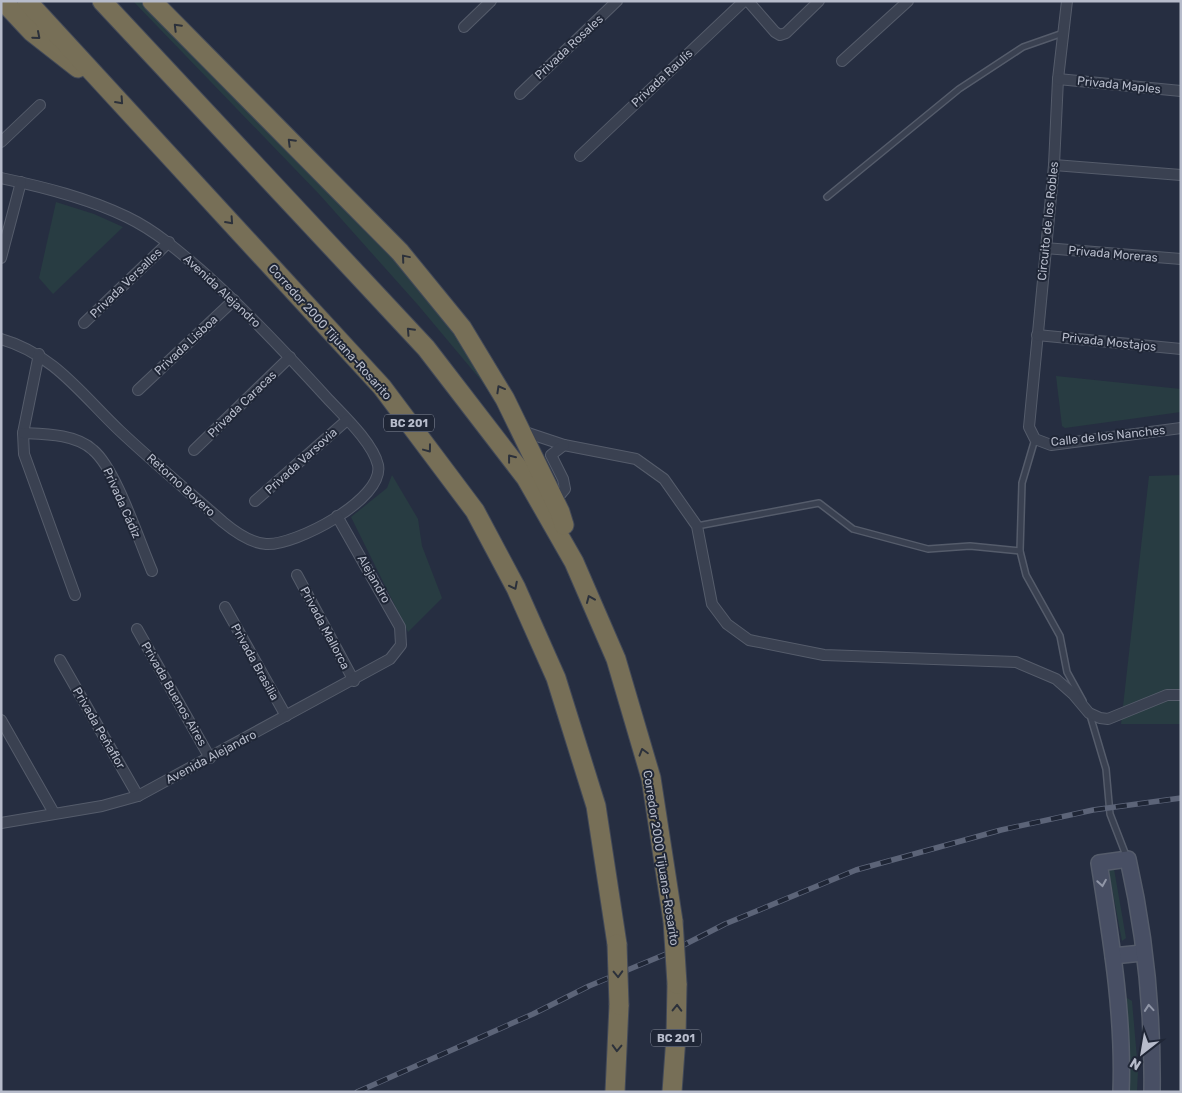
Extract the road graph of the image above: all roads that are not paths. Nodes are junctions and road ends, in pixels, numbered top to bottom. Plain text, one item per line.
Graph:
1 (3, 1) edge
2 (27, 1) edge
3 (102, 1) edge
4 (152, 1) edge
5 (490, 1) edge
6 (618, 1) edge
7 (746, 1) edge
8 (819, 1) edge
9 (908, 1) edge
10 (1067, 1) edge
11 (464, 27) dead end
12 (1064, 33) junction
13 (842, 61) dead end
14 (1058, 79) junction
15 (105, 84) junction
16 (1181, 91) edge
17 (520, 94) dead end
18 (40, 105) dead end
19 (1, 142) edge
20 (580, 156) dead end
21 (1054, 165) junction
22 (1181, 175) edge
23 (1, 178) edge
24 (21, 182) junction
25 (827, 197) dead end
26 (169, 242) junction
27 (1045, 248) junction
28 (1, 258) edge
29 (1181, 259) edge
30 (234, 300) junction
31 (84, 323) dead end
32 (1037, 334) junction
33 (1, 339) edge
34 (1181, 349) edge
35 (40, 354) junction
36 (290, 357) junction
37 (138, 390) dead end
38 (347, 420) junction
39 (1181, 428) edge
40 (519, 430) junction
41 (23, 433) junction
42 (1035, 439) junction
43 (564, 445) junction
44 (194, 450) dead end
45 (375, 482) joint
46 (255, 502) dead end
47 (549, 505) junction
48 (337, 516) junction
49 (697, 526) junction
50 (1020, 550) junction
51 (152, 571) dead end
52 (297, 575) dead end
53 (75, 595) dead end
54 (225, 607) dead end
55 (137, 629) dead end
56 (401, 645) joint
57 (60, 660) dead end
58 (354, 681) junction
59 (1181, 695) edge
60 (1089, 713) junction
61 (286, 716) junction
62 (1, 720) edge
63 (210, 758) junction
64 (138, 796) junction
65 (54, 813) junction
66 (1, 822) edge
67 (1128, 859) junction
68 (1142, 953) junction
69 (1113, 956) junction
70 (615, 1092) edge
71 (672, 1092) edge
72 (1121, 1092) edge
73 (1152, 1092) edge

1 -> 15 highway
2 - 15 highway, Corredor 2000 Tijuana-Rosarito / BC 201
47 -> 3 highway
40 -> 4 highway
5 - 11 street
6 - 17 street, Privada Rosales
7 - 8 street
7 - 20 street, Privada Raulís
9 - 13 street
10 - 12 street, Circuito de los Robles
12 - 14 street, Circuito de los Robles
12 - 25 lane
14 - 16 street, Privada Maples
14 - 21 street, Circuito de los Robles
15 -> 70 highway, Corredor 2000 Tijuana-Rosarito / BC 201, bridge
18 - 19 street
21 - 22 street
21 - 27 street, Circuito de los Robles
23 - 24 street, Avenida Alejandro
24 - 26 street, Avenida Alejandro
24 - 28 street
26 - 30 street, Avenida Alejandro
26 - 31 street, Privada Versalles
27 - 29 street, Privada Moreras
27 - 32 street, Circuito de los Robles
30 - 36 street, Avenida Alejandro
30 - 37 street, Privada Lisboa
32 - 34 street, Privada Mostajos
32 - 42 street, Circuito de los Robles
33 - 35 street, Retorno Boyero
35 - 41 street
35 - 48 street, Retorno Boyero
36 - 38 street, Avenida Alejandro
36 - 44 street, Privada Caracas
38 - 45 street, Avenida Alejandro
38 - 46 street, Privada Varsovia
39 - 42 street, Calle de los Nanches
40 - 43 street
40 - 47 highway
41 - 51 street, Privada Cádiz
41 - 53 street
42 - 50 lane
43 - 47 street
43 - 49 street
45 - 48 street, Retorno Boyero
71 -> 47 highway, Corredor 2000 Tijuana-Rosarito / BC 201, bridge
48 - 56 street, Alejandro
49 - 50 lane
49 - 60 street
50 - 60 lane
52 - 58 street, Privada Mallorca
54 - 61 street, Privada Brasilia
55 - 63 street, Privada Buenos Aires
56 - 58 street, Avenida Alejandro
57 - 64 street, Privada Peñaflor
58 - 61 street, Avenida Alejandro
59 - 60 street
60 - 67 lane
61 - 63 street, Avenida Alejandro
62 - 65 street
63 - 64 street, Avenida Alejandro
64 - 65 street, Avenida Alejandro
65 - 66 street, Avenida Alejandro
67 - 68 street
67 -> 69 street
68 - 69 street
73 -> 68 street
69 - 72 street

